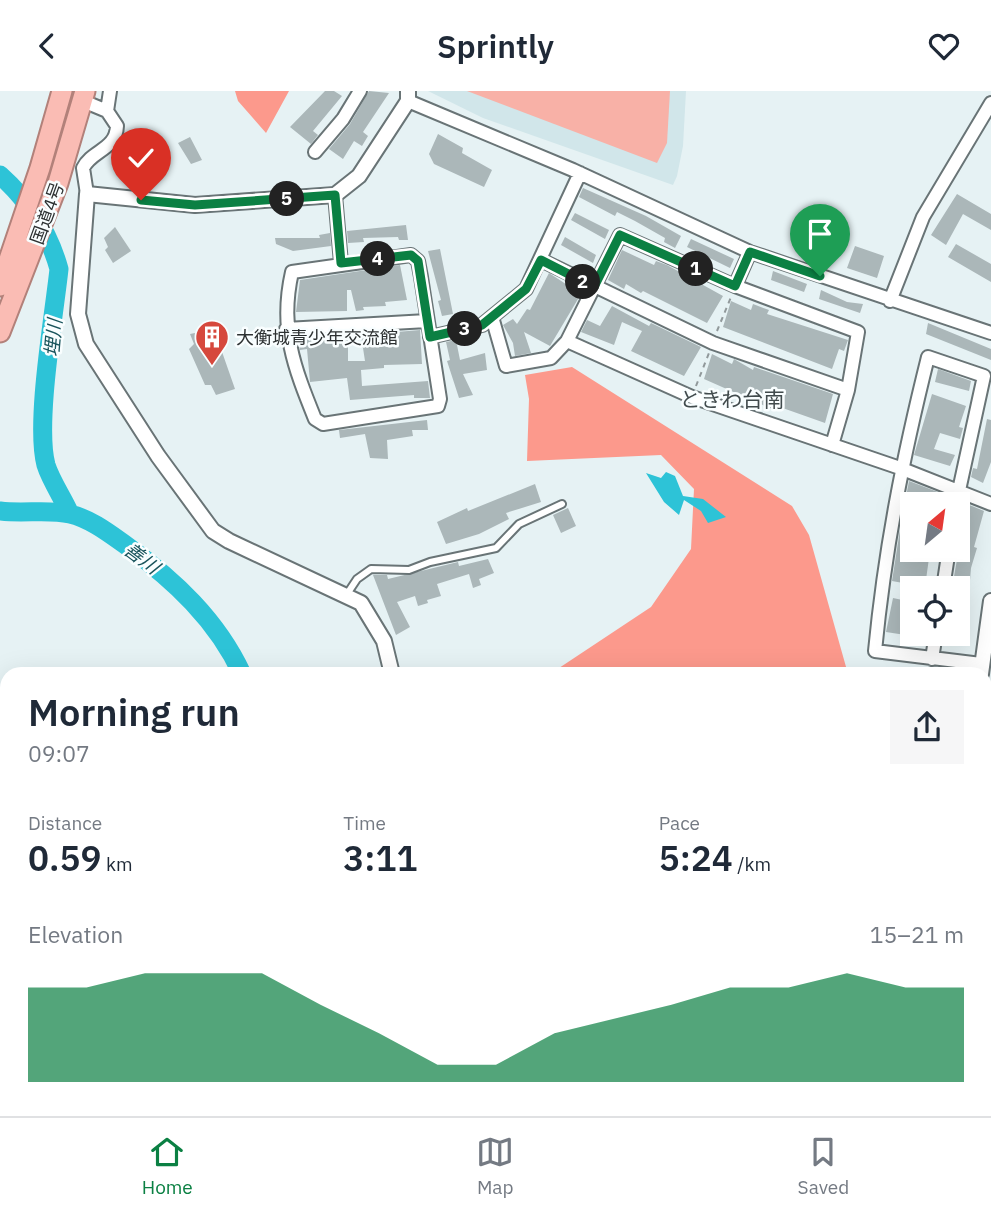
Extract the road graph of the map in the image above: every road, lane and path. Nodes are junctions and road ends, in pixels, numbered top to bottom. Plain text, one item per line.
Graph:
1 (62, 91) edge
2 (110, 91) edge
3 (360, 91) edge
4 (84, 96) edge
5 (408, 96) edge
6 (991, 103) edge
7 (107, 111) junction
8 (315, 152) dead end
9 (580, 173) junction
10 (87, 194) junction
11 (335, 195) junction
12 (750, 252) junction
13 (541, 260) junction
14 (341, 263) junction
15 (0, 286) edge
16 (735, 286) junction
17 (594, 287) junction
18 (890, 301) junction
19 (492, 317) junction
20 (427, 321) junction
21 (286, 329) junction
22 (0, 332) edge
23 (991, 333) edge
24 (430, 337) junction
25 (567, 341) junction
26 (848, 390) junction
27 (832, 445) junction
28 (900, 468) junction
29 (946, 492) edge
30 (958, 492) edge
31 (970, 500) edge
32 (562, 504) dead end
33 (991, 504) edge
34 (346, 594) junction
35 (991, 601) edge
36 (934, 646) edge
37 (932, 659) junction
38 (390, 667) edge
39 (971, 667) edge
40 (981, 667) edge

1 - 15 highway, 国道4号
2 - 7 street
3 - 8 street
4 - 7 street
4 - 22 highway, 国道4号
5 - 9 street
5 - 11 street
6 - 18 street
7 - 10 street
9 - 12 street
9 - 13 street
10 - 11 street
10 - 34 street
11 - 14 street
12 - 16 street
12 - 18 street
13 - 17 street
13 - 19 street
14 - 20 street
14 - 21 street
16 - 17 street
16 - 26 street
17 - 25 street
17 - 26 street
18 - 23 street
19 - 24 street
19 - 25 street
20 - 21 street
20 - 24 street
21 - 24 street
25 - 27 street
26 - 27 street
27 - 28 street
28 - 29 street
28 - 30 street
28 - 37 street
31 - 33 street
32 - 34 lane
34 - 38 street
35 - 40 street
36 - 37 street
37 - 39 street

